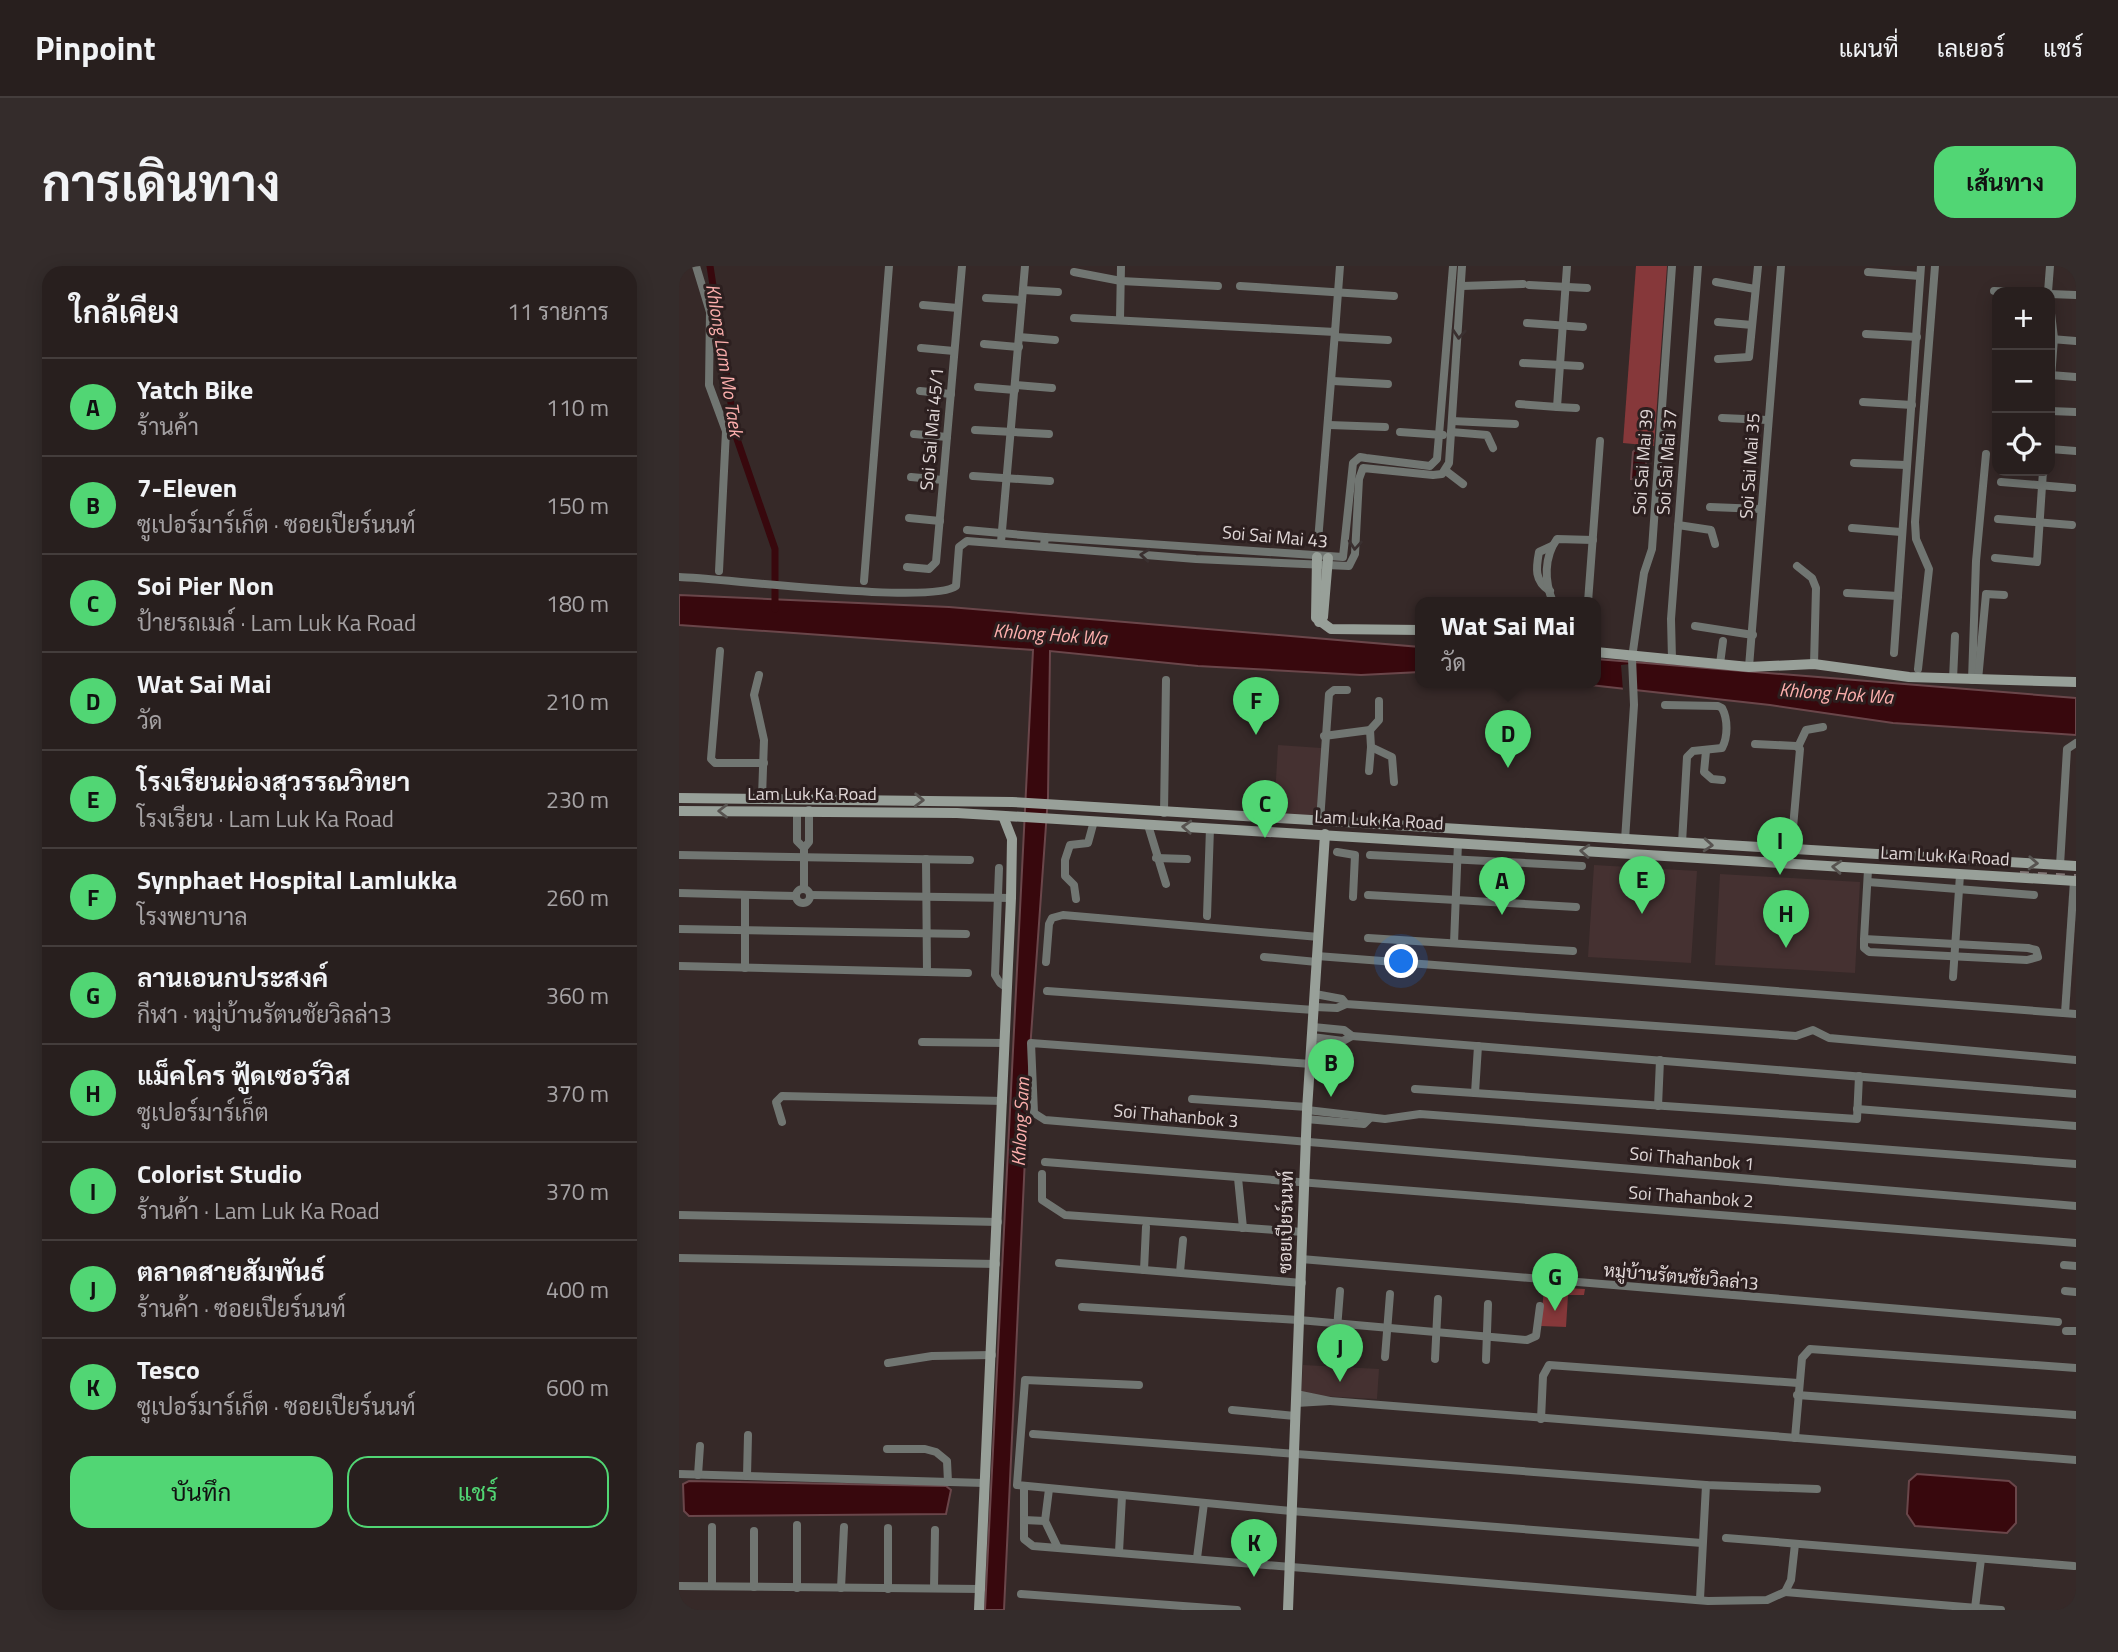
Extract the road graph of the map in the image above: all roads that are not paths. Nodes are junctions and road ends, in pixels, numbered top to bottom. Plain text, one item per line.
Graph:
1 (696, 266) edge
2 (889, 266) edge
3 (962, 266) edge
4 (1025, 266) edge
5 (1121, 266) edge
6 (1339, 266) edge
7 (1453, 266) edge
8 (1462, 266) edge
9 (1567, 266) edge
10 (1672, 266) edge
11 (1698, 266) edge
12 (1758, 266) edge
13 (1780, 266) edge
14 (1921, 266) edge
15 (1935, 266) edge
16 (2050, 266) edge
17 (1074, 272) dead end
18 (1868, 272) dead end
19 (1920, 276) junction
20 (1121, 281) junction
21 (1716, 282) dead end
22 (1218, 286) dead end
23 (1240, 286) dead end
24 (1462, 286) junction
25 (1566, 286) junction
26 (2049, 287) edge
27 (1587, 288) dead end
28 (1755, 289) junction
29 (1023, 290) junction
30 (1058, 292) dead end
31 (1339, 293) junction
32 (2055, 293) edge
33 (2076, 295) edge
34 (1394, 296) dead end
35 (986, 298) dead end
36 (1022, 300) junction
37 (923, 305) dead end
38 (958, 307) junction
39 (1074, 318) dead end
40 (1120, 319) junction
41 (1719, 322) dead end
42 (1527, 323) dead end
43 (1752, 325) junction
44 (1563, 326) junction
45 (1583, 327) dead end
46 (1866, 334) dead end
47 (1335, 335) junction
48 (1019, 337) junction
49 (1917, 337) junction
50 (2055, 339) edge
51 (1055, 340) dead end
52 (1388, 340) dead end
53 (2076, 341) edge
54 (984, 344) dead end
55 (1019, 347) junction
56 (921, 348) dead end
57 (954, 351) junction
58 (1718, 359) dead end
59 (1523, 363) dead end
60 (1560, 365) junction
61 (1580, 366) dead end
62 (2055, 375) edge
63 (2076, 377) edge
64 (1333, 381) junction
65 (1388, 384) dead end
66 (978, 387) dead end
67 (1015, 388) junction
68 (1052, 388) dead end
69 (920, 391) dead end
70 (951, 394) junction
71 (1863, 402) dead end
72 (1519, 404) dead end
73 (1912, 405) junction
74 (1557, 407) junction
75 (1576, 408) dead end
76 (2055, 411) edge
77 (2076, 412) edge
78 (1722, 418) dead end
79 (1768, 420) junction
80 (1452, 421) junction
81 (1515, 424) dead end
82 (1329, 425) junction
83 (1385, 427) dead end
84 (975, 430) dead end
85 (1012, 432) junction
86 (1400, 432) dead end
87 (914, 434) dead end
88 (1049, 434) dead end
89 (1451, 434) junction
90 (1441, 435) junction
91 (947, 437) junction
92 (1600, 441) dead end
93 (1493, 448) dead end
94 (2055, 449) edge
95 (2076, 451) edge
96 (1986, 454) dead end
97 (1854, 463) dead end
98 (1906, 465) junction
99 (1446, 471) junction
100 (973, 476) dead end
101 (2043, 476) edge
102 (911, 477) dead end
103 (1007, 478) junction
104 (943, 480) junction
105 (1050, 481) dead end
106 (2001, 482) dead end
107 (1463, 484) dead end
108 (2042, 486) junction
109 (2073, 488) dead end
110 (1710, 507) dead end
111 (1762, 509) junction
112 (909, 519) dead end
113 (1998, 519) dead end
114 (940, 521) junction
115 (2039, 522) junction
116 (1678, 525) junction
117 (2072, 525) dead end
118 (1851, 528) dead end
119 (967, 530) dead end
120 (1002, 532) junction
121 (1902, 532) junction
122 (1593, 540) junction
123 (1045, 541) junction
124 (1318, 541) dead end
125 (1001, 542) junction
126 (1716, 544) dead end
127 (1995, 558) dead end
128 (1322, 562) junction
129 (1797, 566) dead end
130 (907, 567) dead end
131 (719, 571) dead end
132 (679, 576) edge
133 (864, 581) dead end
134 (1847, 593) dead end
135 (2004, 595) dead end
136 (1898, 596) junction
137 (1552, 597) edge
138 (1588, 597) edge
139 (1695, 626) dead end
140 (1415, 630) edge
141 (1753, 635) junction
142 (1955, 636) dead end
143 (1723, 641) dead end
144 (720, 652) dead end
145 (1601, 653) edge
146 (1893, 653) dead end
147 (1632, 659) junction
148 (1672, 659) junction
149 (1720, 664) junction
150 (1814, 664) junction
151 (1749, 667) junction
152 (1918, 669) dead end
153 (759, 675) dead end
154 (1953, 679) junction
155 (1166, 680) dead end
156 (1975, 680) junction
157 (2076, 682) edge
158 (1347, 690) dead end
159 (1379, 701) dead end
160 (1665, 705) dead end
161 (1823, 727) dead end
162 (1370, 730) junction
163 (1324, 736) junction
164 (2076, 743) edge
165 (1755, 744) dead end
166 (1371, 747) junction
167 (1798, 747) junction
168 (1706, 751) junction
169 (764, 763) junction
170 (1369, 771) dead end
171 (1722, 780) dead end
172 (1394, 782) dead end
173 (762, 797) junction
174 (679, 798) edge
175 (809, 810) junction
176 (679, 811) edge
177 (797, 811) junction
178 (1164, 813) junction
179 (1007, 816) junction
180 (1094, 821) junction
181 (1320, 821) junction
182 (1147, 825) junction
183 (1210, 828) junction
184 (1498, 832) junction
185 (1325, 834) junction
186 (1350, 835) junction
187 (1625, 841) junction
188 (1458, 843) junction
189 (1682, 843) junction
190 (1499, 845) junction
191 (804, 848) junction
192 (1791, 850) junction
193 (1337, 852) dead end
194 (1350, 852) junction
195 (679, 855) edge
196 (1370, 855) dead end
197 (804, 858) junction
198 (1156, 858) junction
199 (926, 859) junction
200 (1187, 859) dead end
201 (970, 860) dead end
202 (1457, 860) junction
203 (2060, 865) junction
204 (1583, 866) dead end
205 (2076, 866) edge
206 (999, 868) dead end
207 (1868, 870) junction
208 (1960, 874) junction
209 (2075, 881) edge
210 (1868, 882) junction
211 (1166, 884) dead end
212 (1959, 890) junction
213 (807, 892) junction
214 (679, 893) edge
215 (745, 895) junction
216 (1368, 895) dead end
217 (2034, 895) dead end
218 (926, 896) junction
219 (1353, 897) dead end
220 (997, 898) junction
221 (1011, 898) junction
222 (1076, 900) dead end
223 (1455, 901) junction
224 (1576, 907) dead end
225 (1207, 916) dead end
226 (679, 929) edge
227 (745, 930) junction
228 (927, 933) junction
229 (965, 934) dead end
230 (1319, 937) junction
231 (1368, 938) dead end
232 (1864, 939) junction
233 (1911, 941) junction
234 (1454, 943) junction
235 (1955, 944) junction
236 (2004, 947) junction
237 (1573, 951) dead end
238 (1911, 954) junction
239 (1264, 957) dead end
240 (1954, 957) junction
241 (1317, 959) junction
242 (2004, 960) junction
243 (1046, 962) dead end
244 (679, 966) edge
245 (745, 968) junction
246 (927, 972) junction
247 (968, 973) dead end
248 (1953, 977) dead end
249 (1007, 988) junction
250 (1047, 991) dead end
251 (1315, 994) junction
252 (1346, 1004) junction
253 (1315, 1009) junction
254 (2065, 1013) junction
255 (2076, 1014) edge
256 (1313, 1036) junction
257 (922, 1042) dead end
258 (1005, 1042) junction
259 (1478, 1046) junction
260 (1660, 1060) junction
261 (2076, 1060) edge
262 (1311, 1064) junction
263 (1334, 1075) dead end
264 (1859, 1076) junction
265 (1415, 1089) dead end
266 (1475, 1093) junction
267 (2076, 1094) edge
268 (1192, 1099) dead end
269 (1003, 1101) junction
270 (1658, 1106) junction
271 (1857, 1109) junction
272 (1307, 1112) junction
273 (782, 1122) dead end
274 (2076, 1126) edge
275 (1305, 1143) junction
276 (1045, 1163) dead end
277 (2076, 1164) edge
278 (1042, 1174) dead end
279 (1238, 1178) junction
280 (1303, 1182) junction
281 (2076, 1206) edge
282 (679, 1214) edge
283 (998, 1222) junction
284 (1146, 1227) dead end
285 (1243, 1227) junction
286 (1303, 1232) junction
287 (1184, 1240) dead end
288 (2076, 1243) edge
289 (679, 1258) edge
290 (1301, 1259) junction
291 (996, 1264) junction
292 (1059, 1264) dead end
293 (2064, 1265) dead end
294 (2076, 1266) edge
295 (1144, 1270) junction
296 (1181, 1272) junction
297 (1302, 1283) junction
298 (1340, 1290) dead end
299 (2065, 1291) dead end
300 (2076, 1292) edge
301 (1390, 1294) dead end
302 (1438, 1300) dead end
303 (1488, 1304) dead end
304 (1540, 1306) dead end
305 (1082, 1307) dead end
306 (1299, 1320) junction
307 (2058, 1322) dead end
308 (1338, 1324) junction
309 (1389, 1328) junction
310 (2066, 1331) dead end
311 (2076, 1332) edge
312 (1435, 1333) junction
313 (1487, 1336) junction
314 (1335, 1354) dead end
315 (992, 1355) junction
316 (1385, 1357) dead end
317 (1435, 1359) dead end
318 (1486, 1360) dead end
319 (888, 1363) dead end
320 (2076, 1368) edge
321 (1798, 1383) junction
322 (1139, 1385) dead end
323 (1797, 1395) junction
324 (1296, 1399) junction
325 (1232, 1410) dead end
326 (2076, 1415) edge
327 (1295, 1416) junction
328 (1541, 1419) junction
329 (1033, 1434) dead end
330 (748, 1436) dead end
331 (1795, 1438) junction
332 (700, 1446) dead end
333 (887, 1449) dead end
334 (1294, 1455) junction
335 (2076, 1460) edge
336 (679, 1474) edge
337 (698, 1475) junction
338 (747, 1476) junction
339 (948, 1482) junction
340 (984, 1483) junction
341 (1706, 1485) junction
342 (1024, 1486) junction
343 (1049, 1489) junction
344 (1817, 1489) dead end
345 (1122, 1496) junction
346 (1204, 1503) junction
347 (1291, 1511) junction
348 (1024, 1520) junction
349 (1045, 1521) junction
350 (797, 1525) dead end
351 (712, 1527) dead end
352 (844, 1527) dead end
353 (888, 1528) dead end
354 (935, 1530) dead end
355 (754, 1531) dead end
356 (1725, 1538) dead end
357 (1702, 1543) junction
358 (1795, 1544) junction
359 (1056, 1546) junction
360 (1119, 1552) junction
361 (1197, 1558) junction
362 (1980, 1559) junction
363 (1289, 1565) junction
364 (2074, 1566) dead end
365 (679, 1586) edge
366 (712, 1586) junction
367 (754, 1587) junction
368 (797, 1587) junction
369 (841, 1588) junction
370 (934, 1588) junction
371 (888, 1589) junction
372 (981, 1589) junction
373 (1785, 1592) junction
374 (1021, 1594) dead end
375 (1704, 1600) junction
376 (1975, 1608) junction
377 (979, 1610) edge
378 (1237, 1610) edge
379 (1288, 1610) edge
380 (1719, 1610) edge
381 (2001, 1610) edge

1 - 131 street
2 - 133 street
3 - 38 street, Soi Sai Mai 45/1
4 - 29 street
5 - 20 street
6 - 31 street
7 - 90 street, Soi Sai Mai 43
8 - 24 street
9 - 25 street
10 - 147 street, Soi Sai Mai 39
11 - 116 street, Soi Sai Mai 37
12 - 28 street
13 - 79 street, Soi Sai Mai 35
14 - 19 street
15 - 152 street
16 - 26 street
17 - 20 street
18 - 19 street
19 - 49 street
20 - 22 street
20 - 40 street
21 - 28 street
23 - 31 street
24 - 25 street
24 -> 80 street
25 - 27 street
25 - 44 street
28 - 43 street
29 - 30 street
29 - 36 street
31 - 34 street
31 - 47 street
32 - 33 street
35 - 36 street
36 - 48 street
37 - 38 street
38 - 57 street, Soi Sai Mai 45/1
39 - 40 street
40 - 47 street
41 - 43 street
42 - 44 street
43 - 58 street
44 - 45 street
44 - 60 street
46 - 49 street
47 - 52 street
47 - 64 street
48 - 51 street
48 - 55 street
49 - 73 street
50 - 53 street
54 - 55 street
55 - 67 street
56 - 57 street
57 - 70 street, Soi Sai Mai 45/1
59 - 60 street
60 - 61 street
60 - 74 street
62 - 63 street
64 - 65 street
64 - 82 street
66 - 67 street
67 - 68 street
67 - 85 street
69 - 70 street
70 - 91 street, Soi Sai Mai 45/1
71 - 73 street
72 - 74 street
73 - 98 street
74 - 75 street
76 - 77 street
78 - 79 street
79 - 111 street, Soi Sai Mai 35
80 - 81 street
80 - 89 street
82 - 83 street
82 - 124 street
84 - 85 street
85 - 88 street
85 - 103 street
86 - 90 street
87 - 91 street
89 - 90 street
89 - 93 street
89 - 99 street
90 - 128 street, Soi Sai Mai 43
91 - 104 street, Soi Sai Mai 45/1
92 - 122 street
94 - 95 street
96 - 156 street
97 - 98 street
98 - 121 street
99 - 107 street
99 -> 128 street
100 - 103 street
101 - 108 street
102 - 104 street
103 - 105 street
103 - 120 street
104 - 114 street, Soi Sai Mai 45/1
106 - 108 street
108 - 109 street
108 - 115 street
110 - 111 street
111 - 141 street, Soi Sai Mai 35
112 - 114 street
113 - 115 street
114 - 130 street, Soi Sai Mai 45/1
115 - 117 street
115 - 127 street
116 - 126 street
116 - 148 street, Soi Sai Mai 37
118 - 121 street
119 - 120 street
120 - 123 street
120 - 125 street
121 - 136 street
122 - 137 street
122 - 138 street
123 - 125 street
123 - 128 street
125 - 132 street
128 - 140 main road
129 - 150 street
134 - 136 street
135 - 156 street
136 - 146 street
139 - 141 street
141 - 151 street, Soi Sai Mai 35
142 - 154 street
143 - 149 street
144 - 169 street
145 - 147 main road
147 - 148 main road
147 - 187 street, Soi Sai Mai 39
148 - 149 main road
149 - 151 main road
150 - 151 main road
150 - 154 main road
153 - 169 street
154 - 156 main road
155 - 178 street
156 - 157 main road
158 - 163 street
159 - 162 street
160 - 168 street
161 - 167 street
162 - 163 street
162 - 166 street
163 - 181 street
164 - 203 street
165 - 167 street
166 - 170 street
166 - 172 street
167 - 192 street
168 - 171 street
168 - 189 street
169 - 173 street
173 - 174 main road, Lam Luk Ka Road
173 -> 178 main road, Lam Luk Ka Road
175 - 177 main road, Lam Luk Ka Road
175 - 179 main road, Lam Luk Ka Road
175 - 191 street
177 -> 176 main road, Lam Luk Ka Road
177 - 191 street
178 - 181 main road, Lam Luk Ka Road
179 - 180 main road, Lam Luk Ka Road
179 - 221 main road
180 - 182 main road, Lam Luk Ka Road
180 - 222 street
181 - 184 main road, Lam Luk Ka Road
183 -> 182 main road, Lam Luk Ka Road
182 - 198 street
183 - 185 main road, Lam Luk Ka Road
183 - 225 street
184 - 187 main road, Lam Luk Ka Road
184 - 190 main road
185 - 186 main road, Lam Luk Ka Road
185 - 230 main road, ซอยเปียร์นนท์
186 - 188 main road, Lam Luk Ka Road
186 - 194 street
187 - 189 main road, Lam Luk Ka Road
188 - 190 main road, Lam Luk Ka Road
188 - 202 street
189 -> 192 main road, Lam Luk Ka Road
207 -> 190 main road, Lam Luk Ka Road
191 - 197 street
192 -> 203 main road, Lam Luk Ka Road
193 - 194 street
194 - 219 street
195 - 197 street
196 - 202 street
197 - 199 street
197 - 213 street
198 - 200 street
198 - 211 street
199 - 201 street
199 - 218 street
202 - 204 street
202 - 223 street
203 - 205 main road, Lam Luk Ka Road
206 - 220 street
207 - 208 main road, Lam Luk Ka Road
207 - 210 street
208 - 209 main road, Lam Luk Ka Road
208 - 212 street
209 - 254 street
210 - 212 street
210 - 232 street
212 - 217 street
212 - 235 street
213 - 215 street
213 - 218 street
214 - 215 street
215 - 227 street
216 - 223 street
218 - 220 street
218 - 228 street
220 - 221 street
220 - 249 street
221 - 249 main road
223 - 224 street
223 - 234 street
226 - 227 street
227 - 228 street
227 - 245 street
228 - 229 street
228 - 246 street
230 - 241 main road, ซอยเปียร์นนท์
230 - 243 street
231 - 234 street
232 - 233 street
232 - 238 street
233 - 235 street
233 - 238 street
234 - 237 street
235 - 236 street
235 - 240 street
236 - 242 street
236 - 242 street
238 - 240 street
239 - 241 street
240 - 242 street
240 - 248 street
241 - 251 main road, ซอยเปียร์นนท์
241 - 254 street
244 - 245 street
245 - 246 street
246 - 247 street
249 - 258 main road
250 - 253 street
251 - 252 street
251 - 253 main road, ซอยเปียร์นนท์
252 - 253 street
252 - 261 street
253 - 256 main road, ซอยเปียร์นนท์
254 - 255 street
256 - 259 street
256 - 262 main road, ซอยเปียร์นนท์
256 - 263 street
257 - 258 street
258 - 269 main road
259 - 260 street
259 - 266 street
260 - 264 street
260 - 270 street
262 - 272 main road, ซอยเปียร์นนท์
262 - 275 street, Soi Thahanbok 3
264 - 267 street
264 - 271 street
265 - 266 street
266 - 270 street
268 - 272 street
269 - 273 street
269 - 283 main road
270 - 271 street
271 - 274 street
272 - 275 main road, ซอยเปียร์นนท์
272 - 277 street
275 - 280 main road, ซอยเปียร์นนท์
275 - 281 street, Soi Thahanbok 1
276 - 279 street, Soi Thahanbok 2
278 - 285 street
279 - 280 street, Soi Thahanbok 2
279 - 285 street
280 - 286 main road, ซอยเปียร์นนท์
280 - 288 street, Soi Thahanbok 2
282 - 283 street
283 - 291 main road
284 - 295 street
285 - 286 street
286 - 290 main road, ซอยเปียร์นนท์
287 - 296 street
289 - 291 street
290 - 297 main road, ซอยเปียร์นนท์
290 - 307 street, หมู่บ้านรัตนชัยวิลล่า3
291 - 315 main road
292 - 295 street
293 - 294 street
295 - 296 street
296 - 297 street
297 - 306 main road, ซอยเปียร์นนท์
298 - 308 street
299 - 300 street
301 - 309 street
302 - 312 street
303 - 313 street
304 - 313 street
305 - 306 street
306 - 308 street
306 - 324 main road, ซอยเปียร์นนท์
308 - 309 street
308 - 314 street
309 - 312 street
309 - 316 street
310 - 311 street
312 - 313 street
312 - 317 street
313 - 318 street
315 - 319 street
315 - 340 main road
320 - 321 street
321 - 323 street
321 - 328 street
322 - 342 street
323 - 326 street
323 - 331 street
324 - 327 main road, ซอยเปียร์นนท์
324 - 328 street
325 - 327 street
327 - 334 main road, ซอยเปียร์นนท์
328 - 331 street
329 - 334 street
330 - 338 street
331 - 335 street
332 - 337 street
333 - 339 street
334 - 341 street
334 - 347 main road, ซอยเปียร์นนท์
336 - 337 street
337 - 338 street
338 - 339 street
339 - 340 street
340 - 372 main road
341 - 344 street
341 - 357 street
342 - 343 street
342 - 348 street
343 - 345 street
343 - 349 street
345 - 346 street
345 - 360 street
346 - 347 street
346 - 361 street
347 - 357 street
347 - 363 main road, ซอยเปียร์นนท์
348 - 349 street
348 - 359 street
349 - 359 street
350 - 368 street
351 - 366 street
352 - 369 street
353 - 371 street
354 - 370 street
355 - 367 street
356 - 358 street
357 - 375 street
358 - 362 street
358 - 373 street
359 - 360 street
360 - 361 street
361 - 363 street
362 - 364 street
362 - 376 street
363 - 375 street
363 - 379 main road, ซอยเปียร์นนท์
365 - 366 street
366 - 367 street
367 - 368 street
368 - 369 street
369 - 371 street
370 - 371 street
370 - 372 street
372 - 377 main road
373 - 375 street
373 - 376 street
374 - 378 street
375 - 380 street
376 - 381 street

